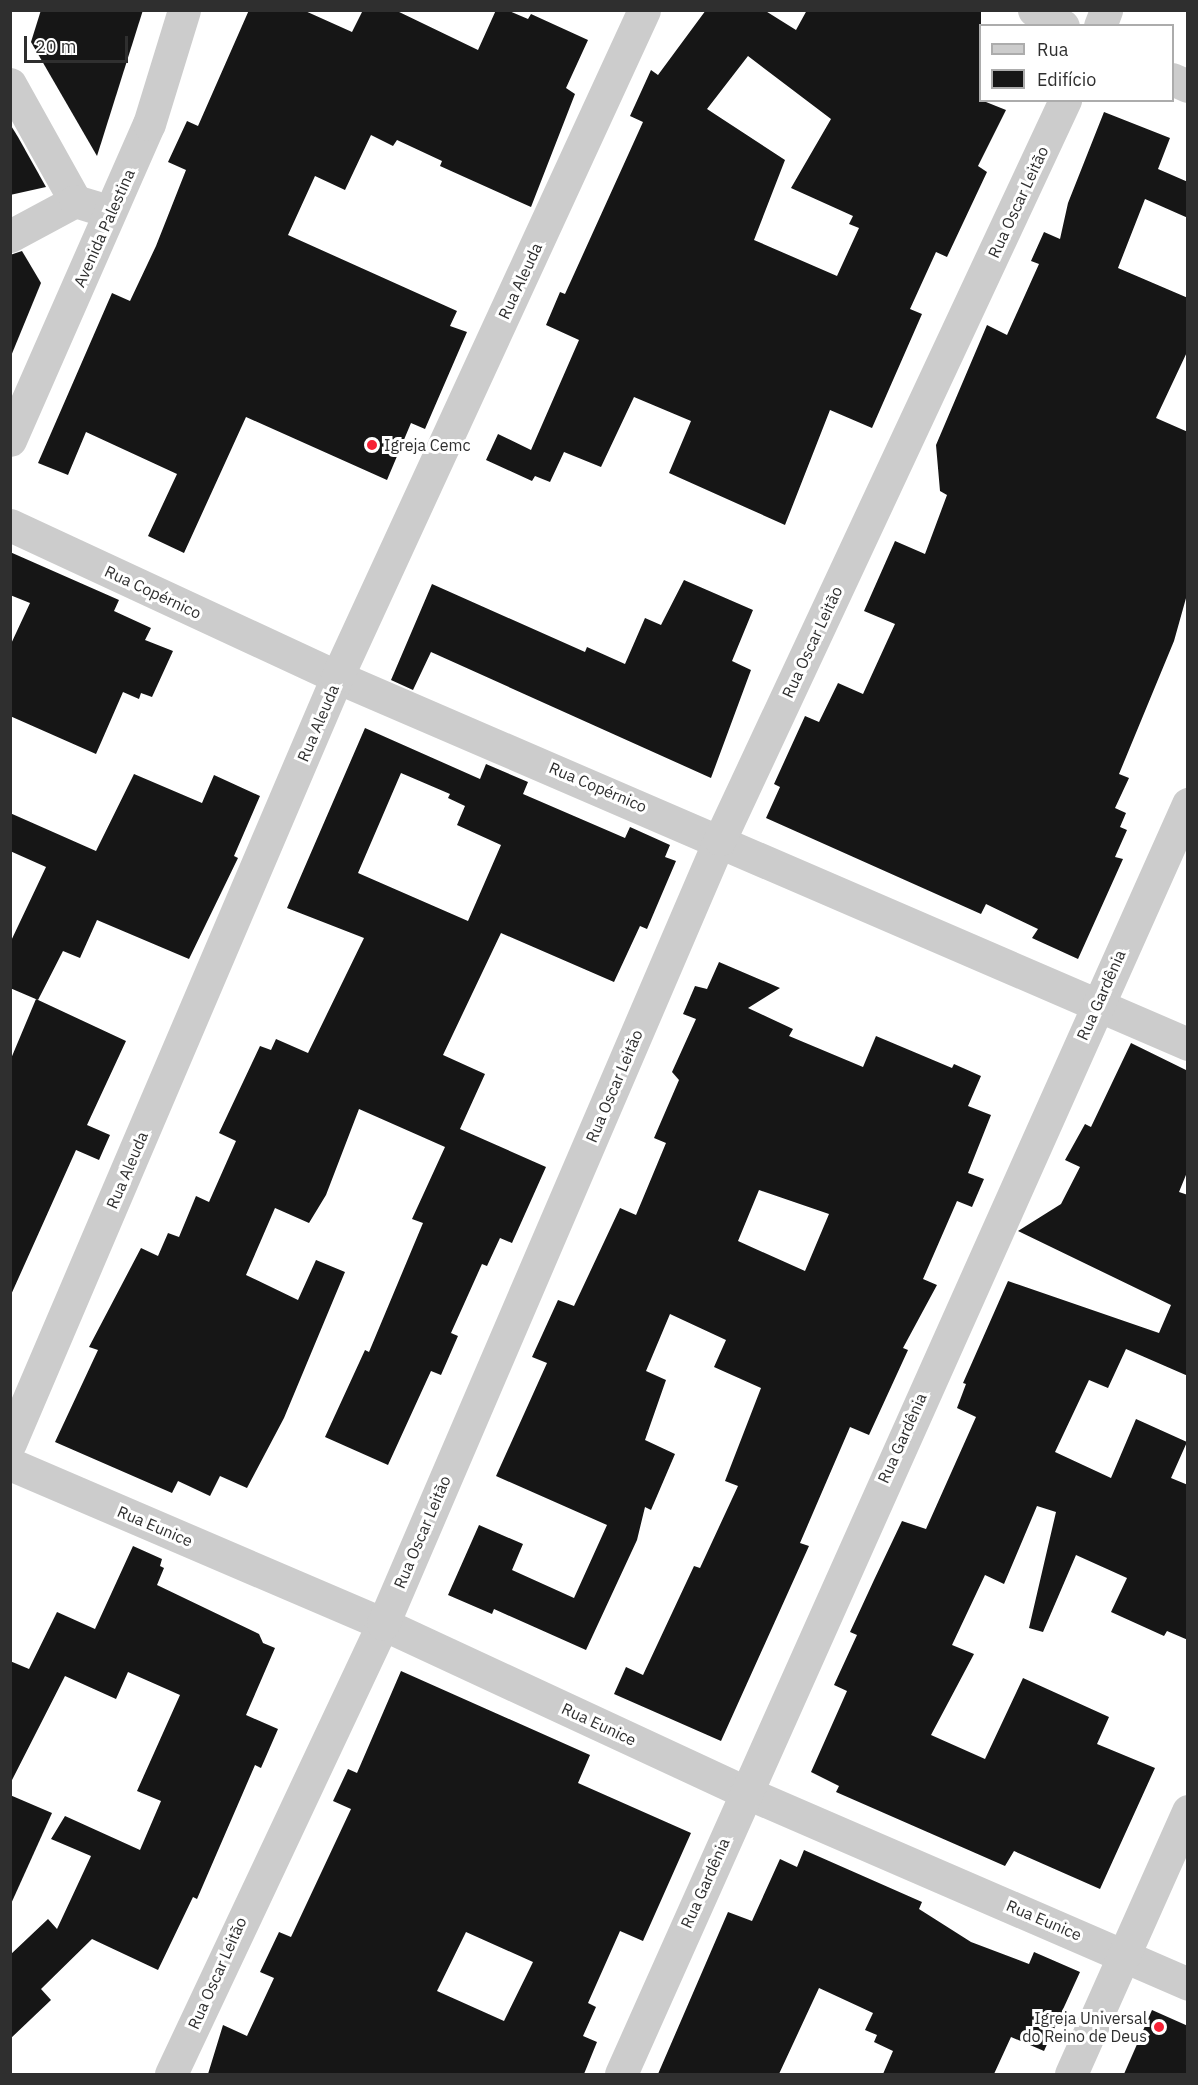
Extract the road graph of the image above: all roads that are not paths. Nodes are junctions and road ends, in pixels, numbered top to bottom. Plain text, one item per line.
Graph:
1 (184, 10) edge
2 (644, 10) edge
3 (1034, 10) edge
4 (1059, 24) edge
5 (1174, 79) edge
6 (10, 84) edge
7 (1188, 86) edge
8 (1064, 102) edge
9 (75, 201) junction
10 (111, 213) junction
11 (10, 236) edge
12 (10, 440) edge
13 (10, 525) edge
14 (337, 677) junction
15 (1188, 804) edge
16 (720, 839) junction
17 (1098, 1003) junction
18 (1188, 1044) edge
19 (10, 1443) edge
20 (10, 1464) edge
21 (383, 1624) junction
22 (745, 1792) junction
23 (1188, 1811) edge
24 (1125, 1954) junction
25 (1188, 1984) edge
26 (171, 2074) edge
27 (621, 2074) edge
28 (1071, 2074) edge

1 - 10 street, Avenida Palestina
2 - 14 street, Rua Aleuda
3 - 4 street
5 - 7 street
6 - 9 street
8 - 16 street, Rua Oscar Leitão
9 - 10 street
9 - 11 street
10 - 12 street, Avenida Palestina
13 - 14 street, Rua Copérnico
14 - 16 street, Rua Copérnico
14 - 19 street, Rua Aleuda
15 - 17 street, Rua Gardênia
16 - 17 street, Rua Copérnico
16 - 21 street, Rua Oscar Leitão
17 - 18 street, Rua Copérnico
17 - 22 street, Rua Gardênia
20 - 21 street, Rua Eunice
21 - 22 street, Rua Eunice
21 - 26 street, Rua Oscar Leitão
22 - 24 street, Rua Eunice
22 - 27 street, Rua Gardênia
23 - 24 street
24 - 25 street, Rua Eunice
24 - 28 street

